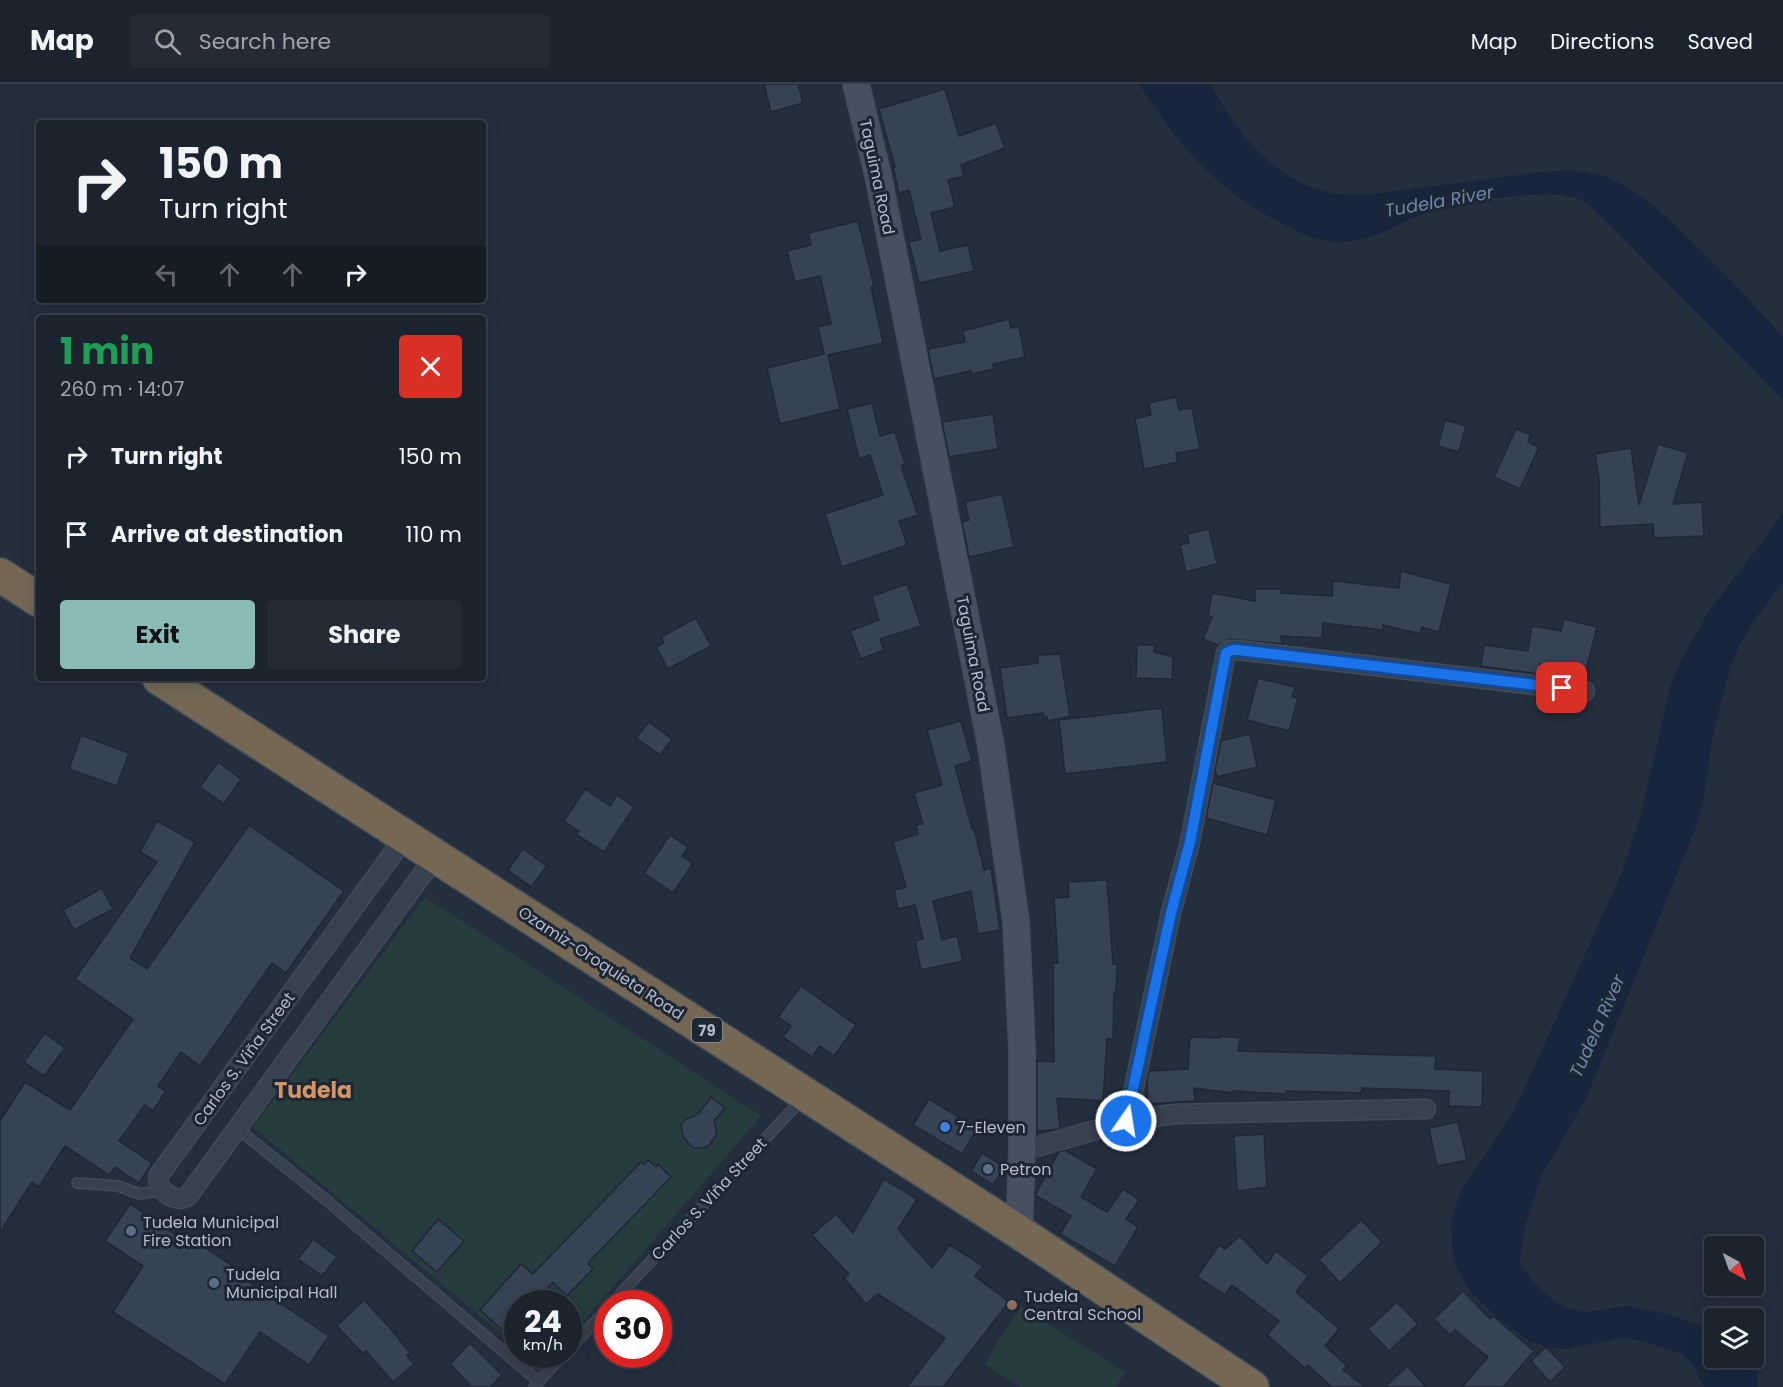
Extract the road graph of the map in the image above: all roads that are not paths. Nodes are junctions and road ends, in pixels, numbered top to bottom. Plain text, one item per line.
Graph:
1 (856, 84) edge
2 (0, 575) edge
3 (36, 598) edge
4 (164, 681) edge
5 (1585, 691) dead end
6 (405, 837) junction
7 (435, 856) junction
8 (806, 1094) junction
9 (1426, 1109) dead end
10 (1126, 1121) junction
11 (238, 1129) junction
12 (1022, 1151) junction
13 (77, 1183) dead end
14 (164, 1190) junction
15 (1019, 1232) junction
16 (624, 1290) edge
17 (594, 1323) edge
18 (582, 1335) edge
19 (551, 1368) edge
20 (536, 1384) edge
21 (1252, 1387) edge

1 - 12 street, Taguima Road
2 - 3 highway
4 - 6 highway, Ozamiz-Oroquieta Road / 79
5 - 10 street
6 - 7 highway, Ozamiz-Oroquieta Road / 79
6 - 14 street, Carlos S. Viña Street
7 - 8 highway, Ozamiz-Oroquieta Road / 79
7 - 11 street
8 - 15 highway, Ozamiz-Oroquieta Road / 79
8 - 16 lane, Carlos S. Viña Street
9 - 10 street
10 - 12 street
11 - 14 street
11 - 20 lane
12 - 15 street, Taguima Road
13 - 14 lane
15 - 21 highway, Ozamiz-Oroquieta Road / 79
17 - 18 lane
19 - 20 lane

